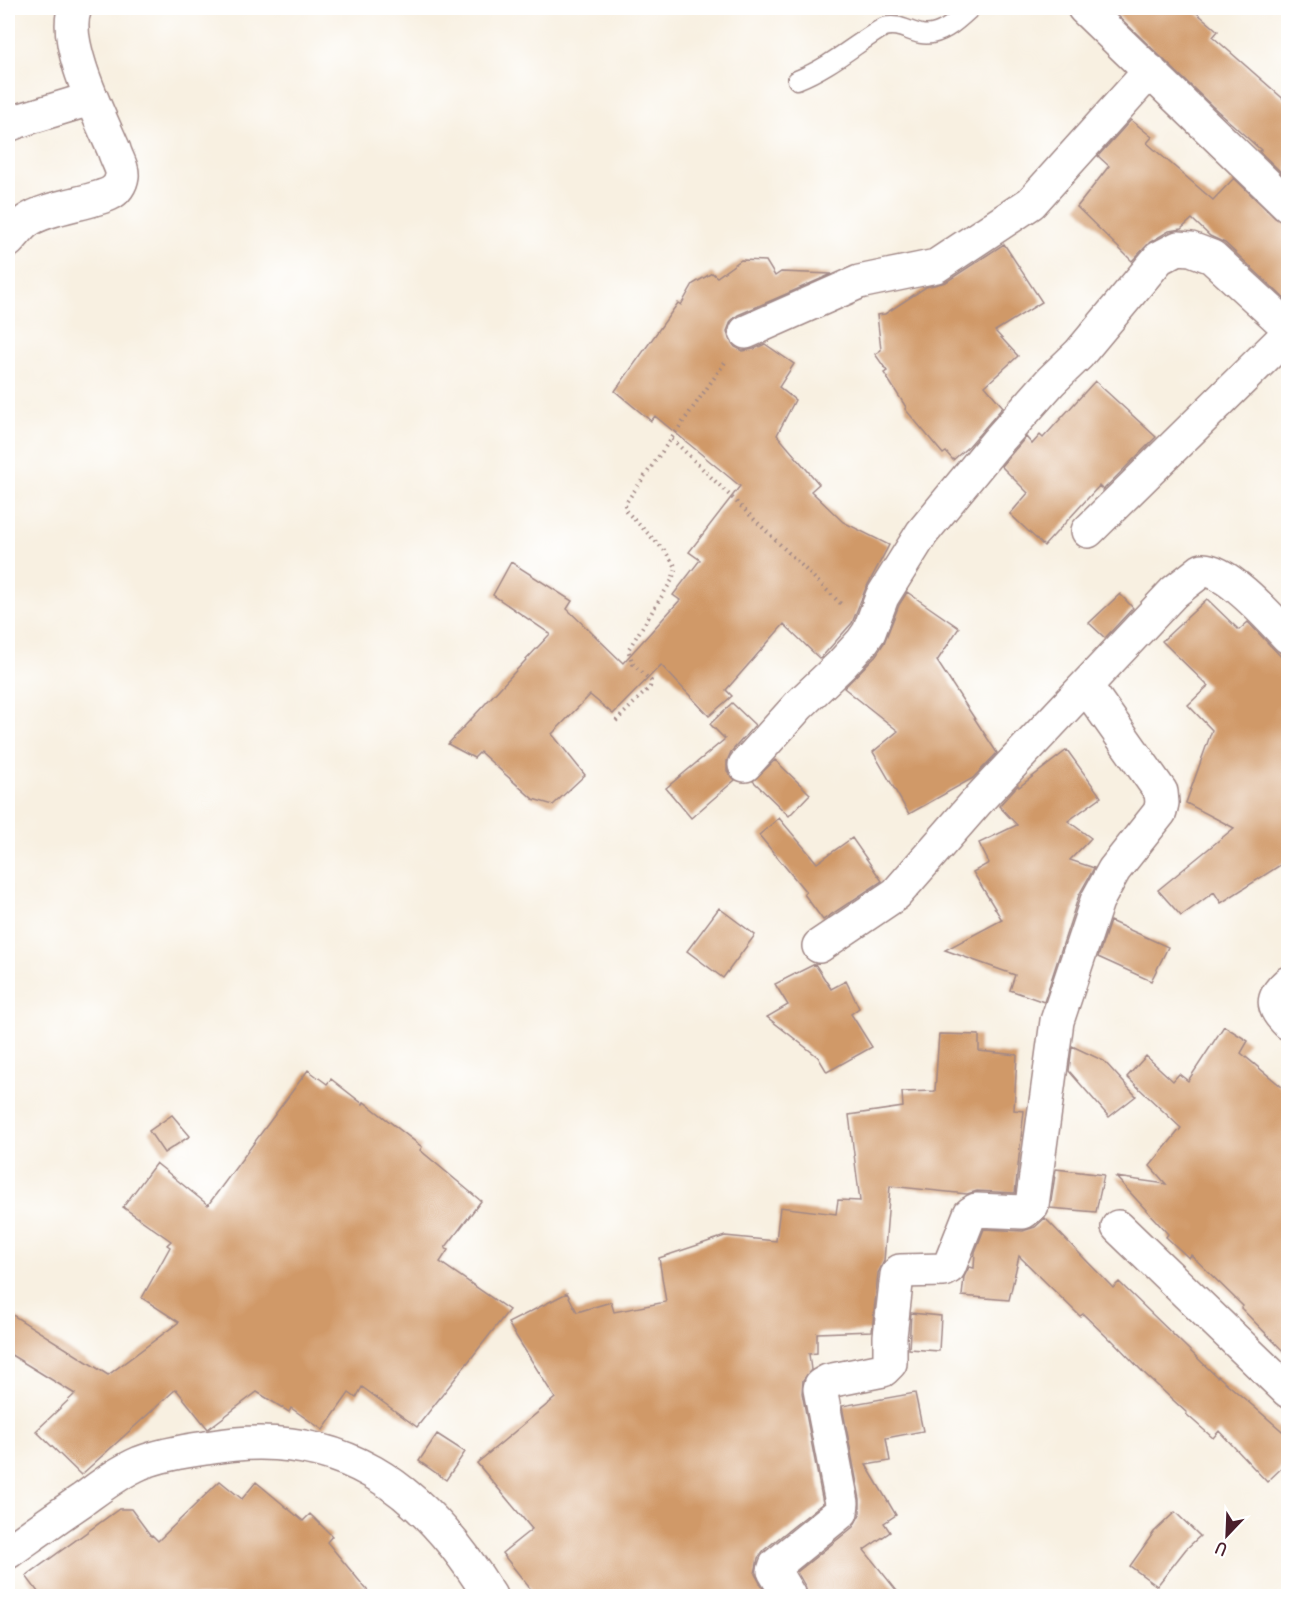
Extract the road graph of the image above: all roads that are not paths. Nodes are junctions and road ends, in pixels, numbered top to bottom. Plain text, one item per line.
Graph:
1 (75, 8) edge
2 (971, 8) edge
3 (1084, 8) edge
4 (1150, 71) junction
5 (797, 80) dead end
6 (90, 99) junction
7 (8, 125) edge
8 (1288, 205) edge
9 (8, 241) edge
10 (1288, 327) edge
11 (746, 332) road end
12 (1288, 334) edge
13 (1088, 531) dead end
14 (1288, 637) edge
15 (1086, 686) junction
16 (745, 765) dead end
17 (819, 945) dead end
18 (1288, 983) edge
19 (1288, 1023) edge
20 (1118, 1227) dead end
21 (1285, 1379) edge
22 (8, 1552) edge
23 (490, 1596) edge
24 (789, 1596) edge

1 - 6 street
2 - 5 lane
3 - 4 street
4 - 8 street
4 - 11 street
6 - 7 street
6 - 9 street
10 - 16 street
12 - 13 street
14 - 15 street
15 - 17 street
15 - 24 street
18 - 19 street
20 - 21 street
22 - 23 street

